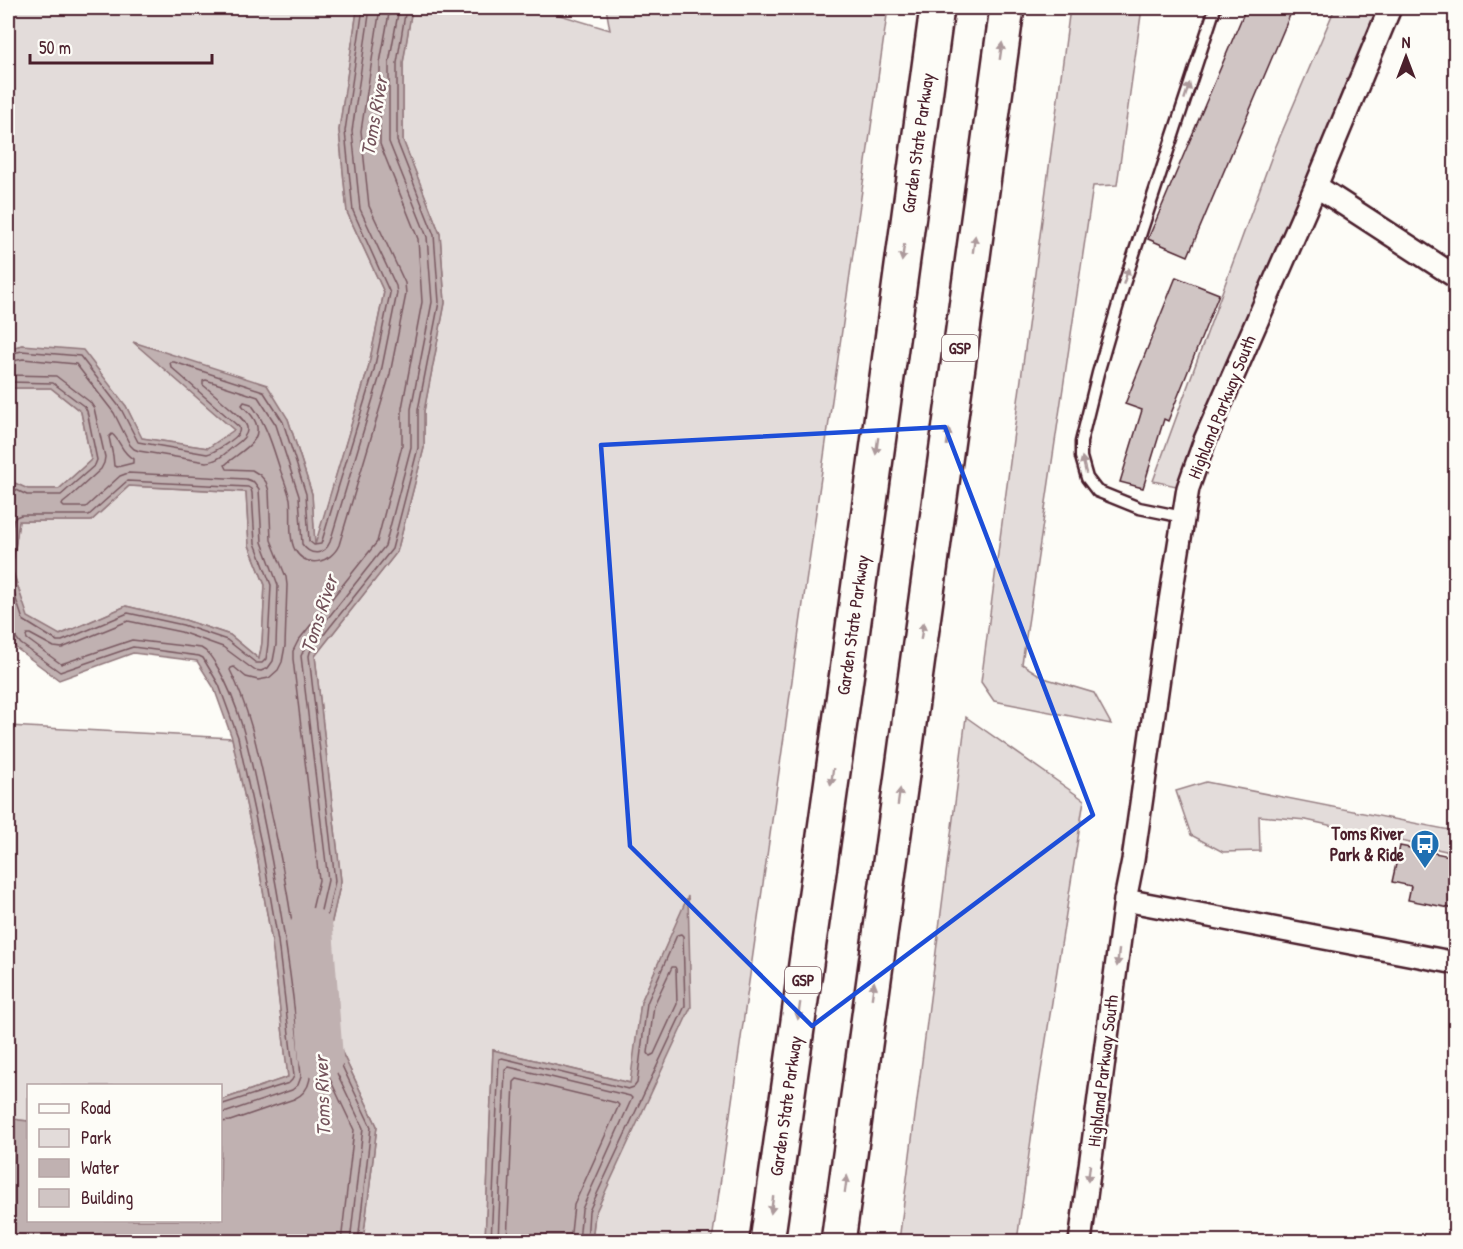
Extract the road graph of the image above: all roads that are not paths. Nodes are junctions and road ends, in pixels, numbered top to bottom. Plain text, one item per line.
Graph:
1 (937, 8) edge
2 (1007, 8) edge
3 (1390, 8) edge
4 (1214, 11) edge
5 (1316, 186) junction
6 (1455, 277) edge
7 (1183, 518) junction
8 (1125, 900) junction
9 (1455, 963) edge
10 (767, 1242) edge
11 (838, 1242) edge
12 (1080, 1242) edge

1 -> 10 highway, Garden State Parkway / GSP
11 -> 2 highway, GSP
3 - 5 street, Highland Parkway South
7 -> 4 lane
5 - 6 street
5 - 7 street, Highland Parkway South
7 - 8 street, Highland Parkway South
8 - 9 street
8 -> 12 street, Highland Parkway South

